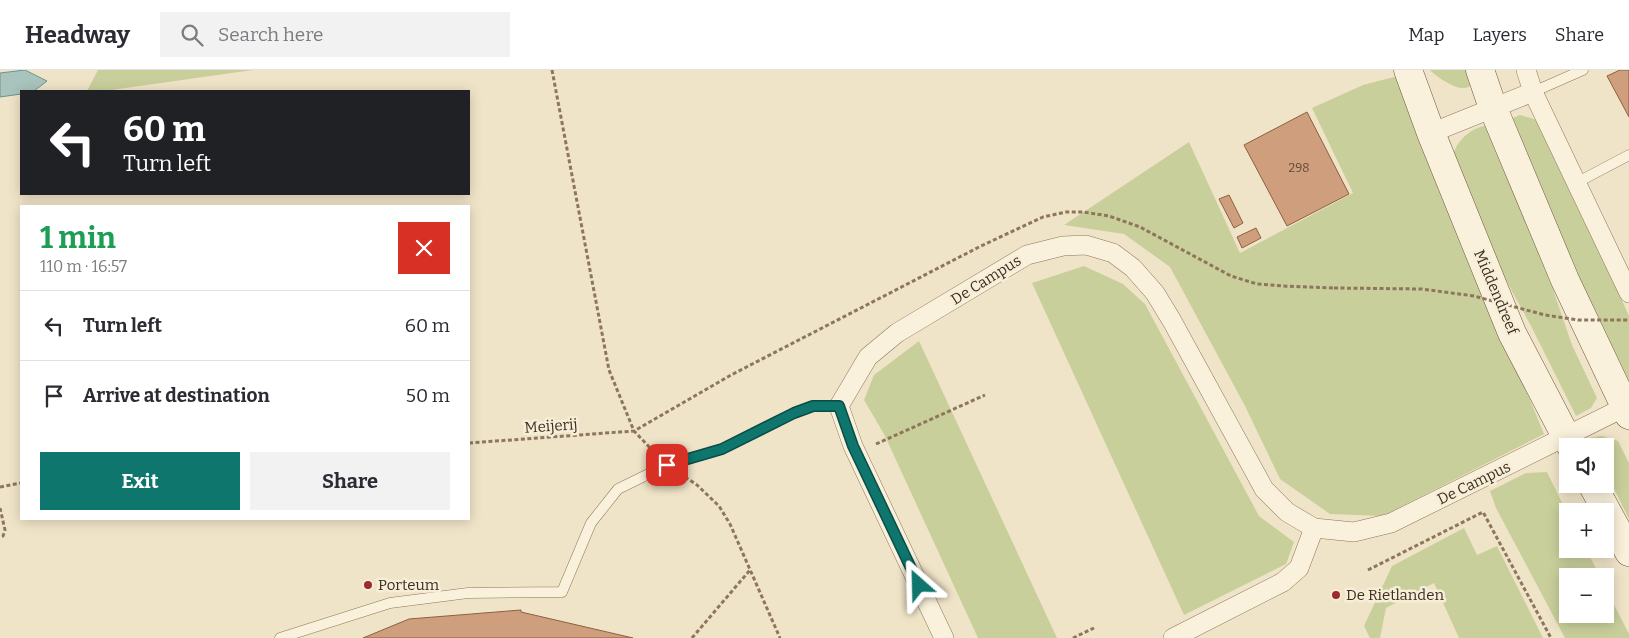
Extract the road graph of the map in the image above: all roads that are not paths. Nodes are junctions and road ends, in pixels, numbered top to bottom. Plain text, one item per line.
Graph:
1 (1408, 70) edge
2 (1480, 70) edge
3 (1526, 70) edge
4 (1583, 70) edge
5 (1533, 92) junction
6 (1493, 108) junction
7 (1431, 133) junction
8 (1629, 155) edge
9 (1576, 183) junction
10 (1629, 293) edge
11 (839, 406) junction
12 (1627, 411) edge
13 (1567, 438) edge
14 (1576, 438) edge
15 (1559, 447) edge
16 (1597, 493) edge
17 (1314, 528) junction
18 (1629, 552) edge
19 (280, 638) edge
20 (944, 638) edge
21 (1172, 638) edge

1 - 7 main road, Middendreef
2 - 6 main road
3 - 5 street
4 - 5 lane
5 - 6 street
5 - 9 street
6 - 7 street
6 - 12 main road
7 - 13 main road, Middendreef
8 - 9 lane
9 - 10 street
11 - 17 street, De Campus
11 - 19 lane
11 - 20 street
12 - 14 street, De Campus
15 - 17 street, De Campus
16 - 18 main road
17 - 21 street

